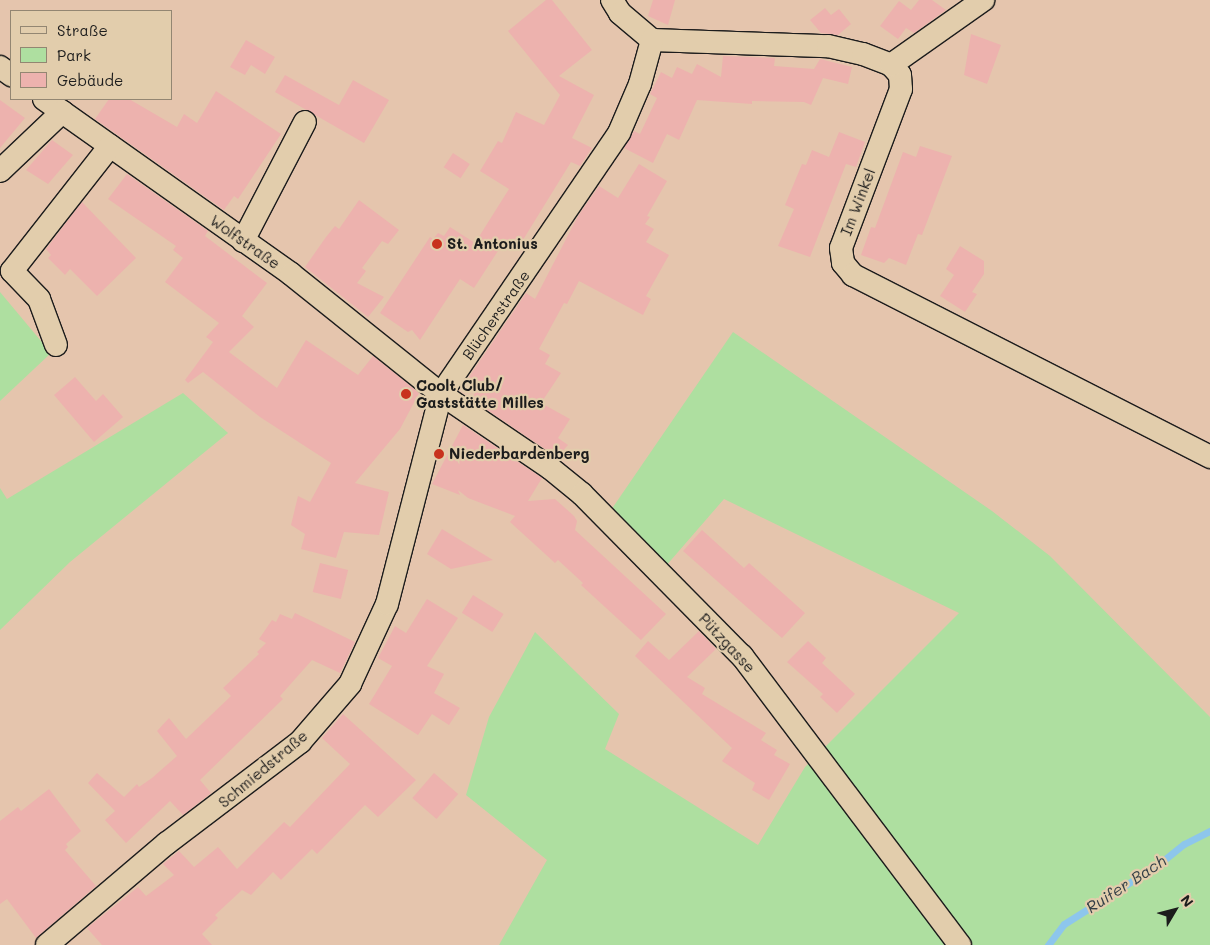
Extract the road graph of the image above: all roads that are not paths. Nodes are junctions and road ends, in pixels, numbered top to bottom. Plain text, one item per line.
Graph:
1 (612, 0) edge
2 (983, 0) edge
3 (652, 40) junction
4 (891, 65) junction
5 (53, 105) edge
6 (306, 122) dead end
7 (110, 146) junction
8 (0, 171) edge
9 (243, 241) junction
10 (56, 345) dead end
11 (441, 394) junction
12 (1210, 457) edge
13 (47, 945) edge
14 (960, 945) edge

1 - 3 street
2 - 4 street
3 - 4 street
3 - 11 street, Blücherstraße
4 - 12 street, Im Winkel
5 - 7 street, Wolfstraße
5 - 8 street
6 - 9 street
7 - 9 street, Wolfstraße
7 - 10 street
9 - 11 street, Wolfstraße
11 - 13 street, Schmiedstraße
11 - 14 street, Pützgasse

